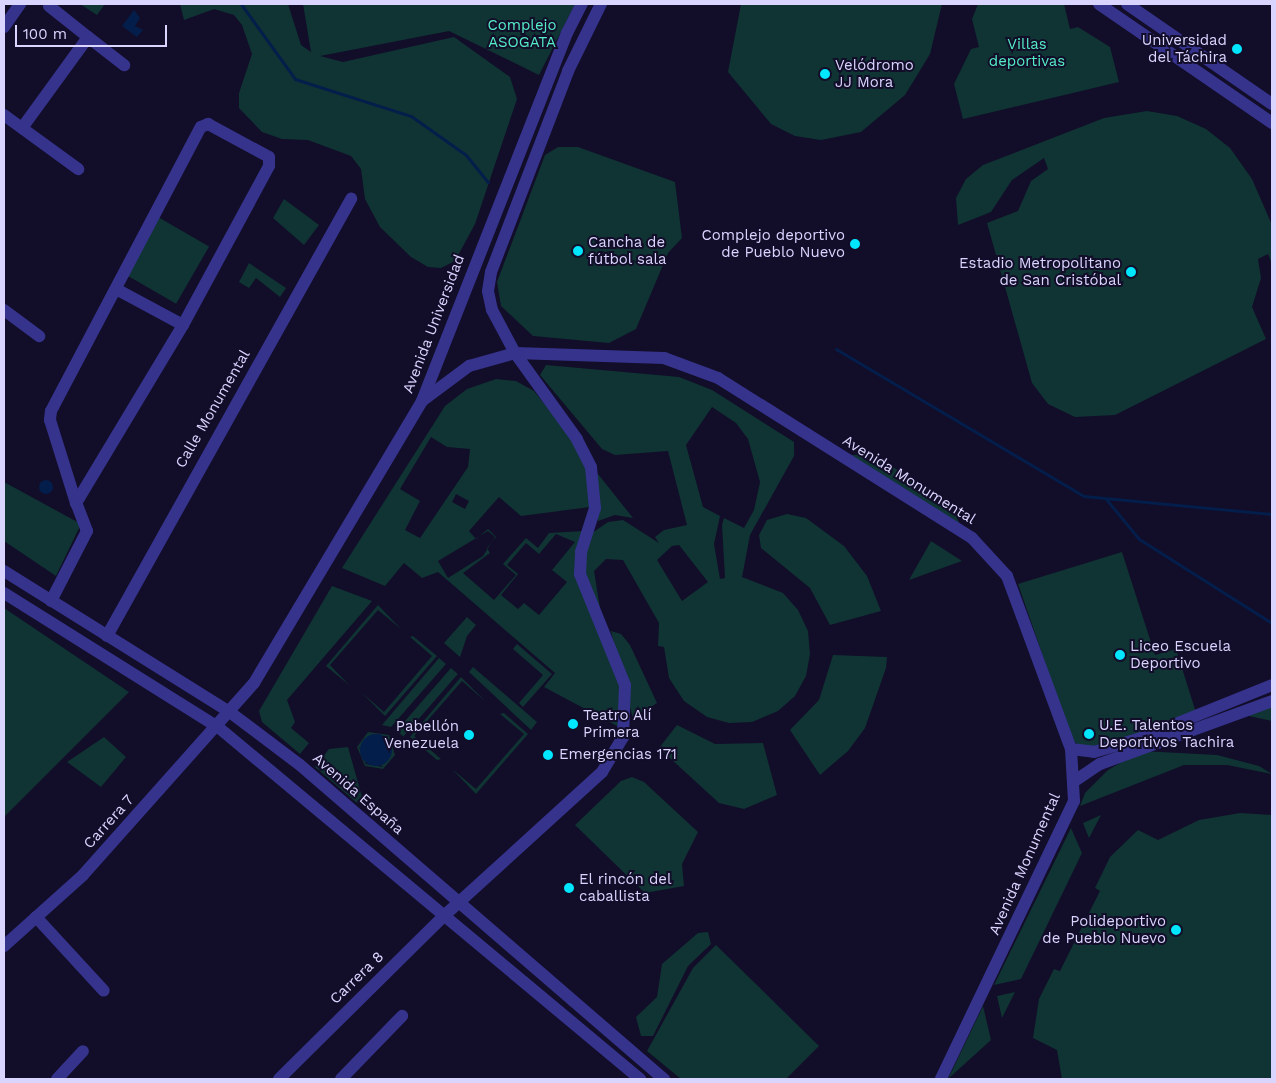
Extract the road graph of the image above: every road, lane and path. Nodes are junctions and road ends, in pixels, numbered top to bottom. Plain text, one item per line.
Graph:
1 (20, 4) edge
2 (582, 4) edge
3 (601, 4) edge
4 (1099, 4) edge
5 (1127, 4) edge
6 (49, 6) dead end
7 (4, 27) edge
8 (88, 37) junction
9 (124, 64) dead end
10 (1272, 104) edge
11 (4, 115) edge
12 (1272, 123) edge
13 (22, 128) junction
14 (78, 169) dead end
15 (351, 200) dead end
16 (116, 289) junction
17 (4, 310) edge
18 (183, 325) junction
19 (39, 336) dead end
20 (515, 353) junction
21 (422, 401) junction
22 (76, 503) junction
23 (4, 571) edge
24 (4, 593) edge
25 (51, 601) junction
26 (107, 636) junction
27 (1272, 685) edge
28 (1272, 701) edge
29 (231, 713) junction
30 (1198, 715) junction
31 (218, 727) junction
32 (1203, 728) junction
33 (1071, 750) junction
34 (1076, 780) junction
35 (459, 902) junction
36 (446, 914) junction
37 (36, 917) junction
38 (5, 941) edge
39 (104, 991) dead end
40 (402, 1016) dead end
41 (83, 1052) dead end
42 (57, 1079) edge
43 (279, 1079) edge
44 (341, 1079) edge
45 (640, 1079) edge
46 (664, 1079) edge
47 (941, 1079) edge

1 - 7 street
2 - 21 street, Avenida Universidad
3 - 20 street
4 - 12 street
5 - 10 street
6 - 8 street
8 - 9 street
8 - 13 street
11 - 13 street
13 - 14 street
15 - 26 street, Calle Monumental
16 - 18 street
16 - 18 street
16 - 22 street
17 - 19 street
18 - 22 street
20 - 21 street, Avenida Monumental
20 - 33 street, Avenida Monumental
20 - 35 street, Carrera 8
21 - 29 street, Avenida Universidad
22 - 25 street
23 - 25 street, Avenida España
24 - 31 street
25 - 26 street, Avenida España
26 - 29 street, Avenida España
27 - 30 street
28 - 32 street
29 - 31 street, Carrera 7
29 - 35 street, Avenida España
30 - 32 street
30 - 33 street
31 - 36 street
31 - 37 street, Carrera 7
32 - 34 street
33 - 34 street, Avenida Monumental
34 - 47 street, Avenida Monumental
35 - 36 street, Carrera 8
35 - 46 street, Avenida España
36 - 43 street, Carrera 8
36 - 45 street
37 - 38 street, Carrera 7
37 - 39 street
40 - 44 street
41 - 42 street

